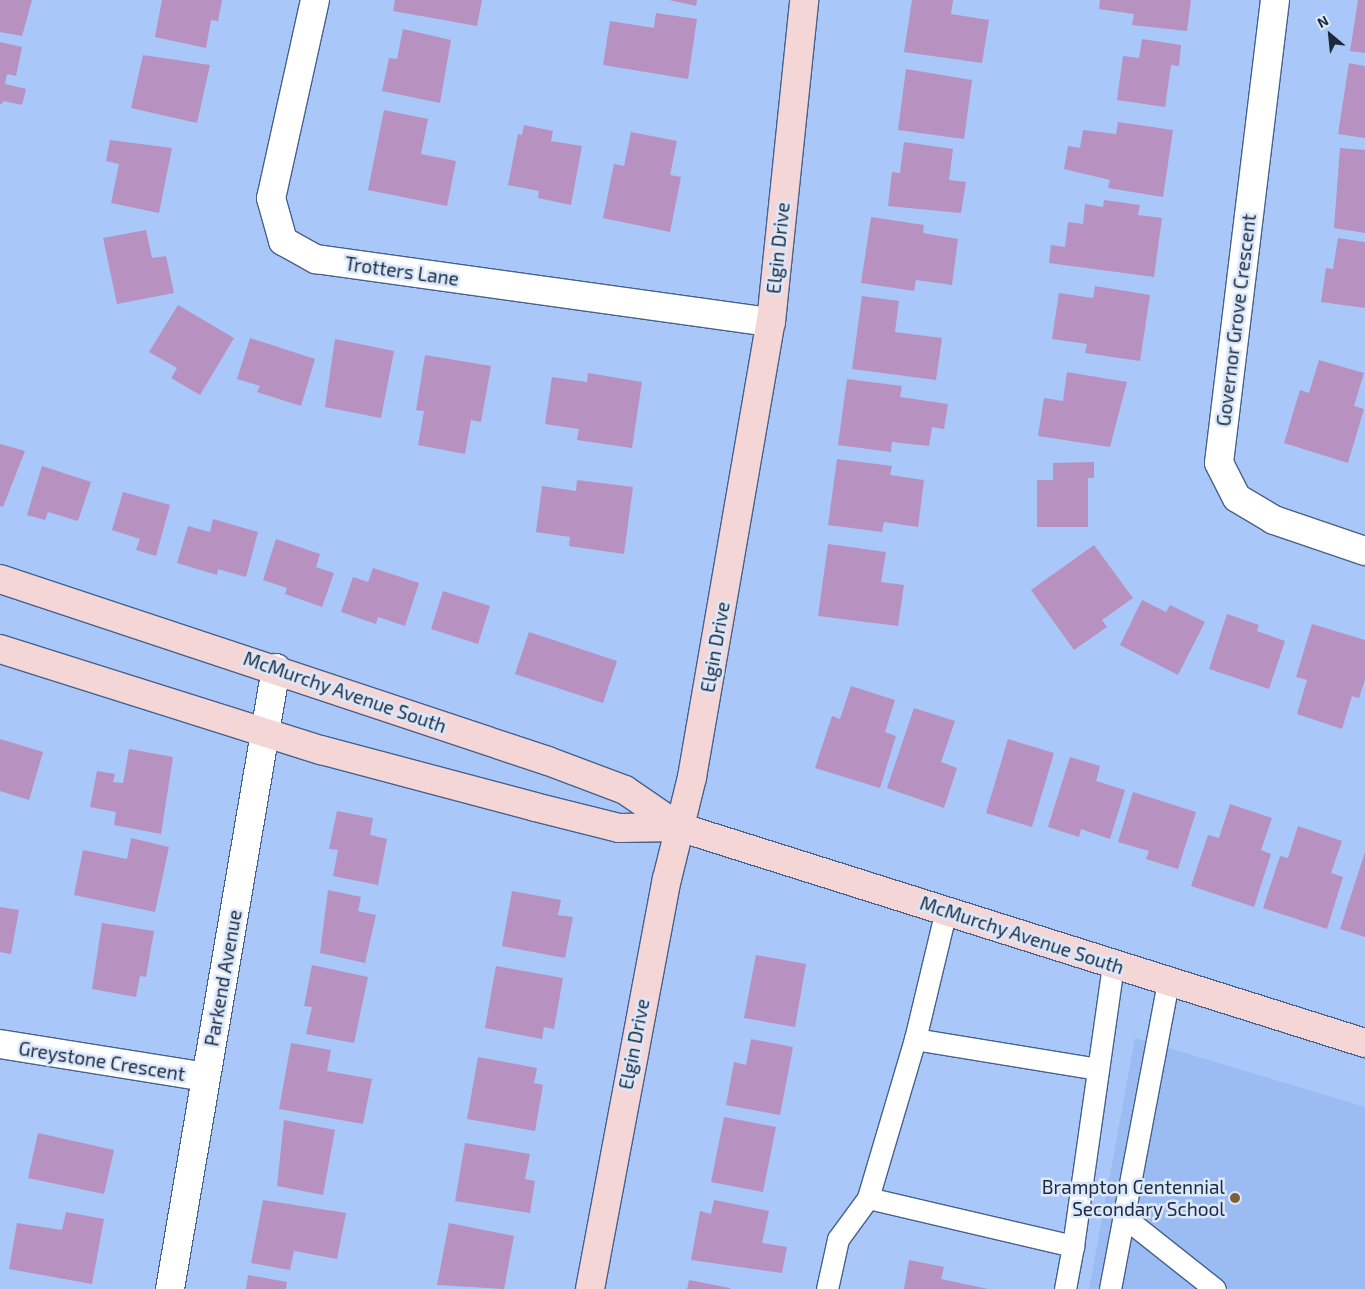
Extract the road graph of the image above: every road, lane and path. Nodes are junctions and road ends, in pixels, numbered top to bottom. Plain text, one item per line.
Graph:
1 (315, 0) edge
2 (804, 0) edge
3 (1275, 0) edge
4 (771, 322) junction
5 (1365, 551) edge
6 (0, 580) edge
7 (0, 649) edge
8 (276, 668) junction
9 (267, 733) junction
10 (679, 827) junction
11 (946, 910) junction
12 (1113, 964) junction
13 (1168, 981) junction
14 (915, 1039) junction
15 (1365, 1043) edge
16 (0, 1044) edge
17 (1098, 1069) junction
18 (205, 1077) junction
19 (868, 1198) junction
20 (1124, 1217) junction
21 (1073, 1246) junction
22 (170, 1289) edge
23 (590, 1289) edge
24 (827, 1289) edge
25 (1065, 1289) edge
26 (1110, 1289) edge
27 (1215, 1289) edge

1 - 4 street, Trotters Lane
2 - 4 street, Elgin Drive
3 - 5 street, Governor Grove Crescent
4 - 10 street, Elgin Drive
6 - 8 street, McMurchy Avenue South
7 - 9 street, McMurchy Avenue South
8 - 9 street, Parkend Avenue
8 - 10 street, McMurchy Avenue South
9 - 10 street, McMurchy Avenue South
9 - 18 street, Parkend Avenue
10 - 11 street, McMurchy Avenue South
10 - 23 street, Elgin Drive
11 - 12 street, McMurchy Avenue South
11 - 14 lane
12 - 13 street, McMurchy Avenue South
12 - 17 lane
13 - 15 street, McMurchy Avenue South
13 - 20 lane
14 - 17 lane
14 - 19 lane
16 - 18 street, Greystone Crescent
17 - 21 lane
18 - 22 street, Parkend Avenue
19 - 21 lane
19 - 24 lane
20 - 26 lane
20 - 27 lane
21 - 25 lane

